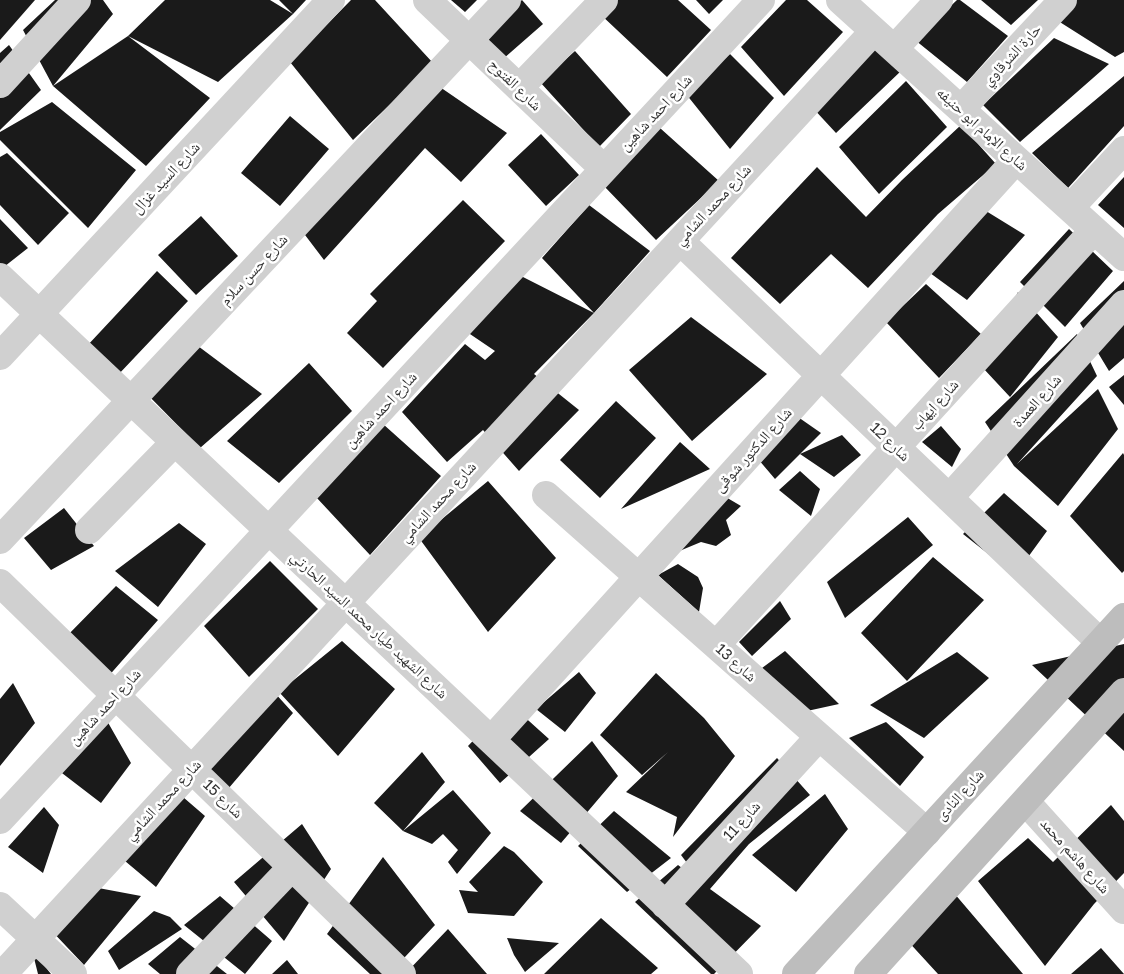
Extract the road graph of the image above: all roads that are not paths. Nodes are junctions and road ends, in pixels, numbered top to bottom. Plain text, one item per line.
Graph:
1 (77, 0) edge
2 (331, 0) edge
3 (426, 0) edge
4 (507, 0) edge
5 (604, 0) edge
6 (761, 0) edge
7 (840, 0) edge
8 (938, 0) edge
9 (1063, 0) edge
10 (874, 31) junction
11 (469, 40) junction
12 (894, 49) junction
13 (0, 84) edge
14 (519, 88) junction
15 (961, 109) junction
16 (1124, 150) edge
17 (1016, 160) junction
18 (604, 169) junction
19 (1070, 208) junction
20 (1094, 230) junction
21 (680, 241) junction
22 (1124, 257) edge
23 (0, 277) edge
24 (1124, 304) edge
25 (40, 314) junction
26 (0, 356) edge
27 (820, 375) junction
28 (131, 400) junction
29 (175, 442) junction
30 (896, 448) junction
31 (546, 495) dead end
32 (949, 498) junction
33 (89, 530) dead end
34 (269, 530) junction
35 (0, 540) edge
36 (639, 577) junction
37 (0, 583) edge
38 (346, 602) junction
39 (1124, 617) edge
40 (1100, 642) junction
41 (716, 646) junction
42 (1124, 692) edge
43 (116, 695) junction
44 (819, 737) junction
45 (491, 740) junction
46 (192, 769) junction
47 (1026, 802) junction
48 (0, 820) edge
49 (926, 832) junction
50 (292, 867) junction
51 (665, 905) junction
52 (0, 906) edge
53 (1124, 910) edge
54 (35, 939) junction
55 (3, 974) edge
56 (73, 974) edge
57 (190, 974) edge
58 (402, 974) edge
59 (739, 974) edge
60 (796, 974) edge
61 (868, 974) edge

1 - 13 street
2 - 25 street, شارع السيد غزال
3 - 11 street, شارع الفتوح
4 - 11 street, شارع حسن سلام
5 - 14 street
6 - 18 street, شارع احمد شاهين
7 - 10 street, شارع الإمام ابو حنيفه
8 - 12 street
9 - 15 street, حارة الشرقاوي
10 - 12 street, شارع الإمام ابو حنيفه
10 - 21 street, شارع محمد الشامي
11 - 14 street, شارع الفتوح
11 - 28 street, شارع حسن سلام
12 - 15 street, شارع الإمام ابو حنيفه
14 - 18 street, شارع الفتوح
15 - 17 street, شارع الإمام ابو حنيفه
16 - 19 street
17 - 19 street, شارع الإمام ابو حنيفه
17 - 27 street, شارع الدكتور شوقى
18 - 34 street, شارع احمد شاهين
19 - 20 street, شارع الإمام ابو حنيفه
20 - 22 street, شارع الإمام ابو حنيفه
20 - 30 street, شارع ايهاب
21 - 27 street, شارع 12
21 - 38 street, شارع محمد الشامي
23 - 25 street, شارع الشهيد طيار محمد السيد الحارتي
24 - 32 street, شارع العمدة
25 - 26 street, شارع السيد غزال
25 - 28 street, شارع الشهيد طيار محمد السيد الحارتي
27 - 30 street, شارع 12
27 - 36 street, شارع الدكتور شوقى
28 - 29 street, شارع الشهيد طيار محمد السيد الحارتي
28 - 35 street, شارع حسن سلام
29 - 33 street
29 - 34 street, شارع الشهيد طيار محمد السيد الحارتي
30 - 32 street, شارع 12
30 - 41 street, شارع ايهاب
31 - 36 street, شارع 13
32 - 40 street, شارع 12
34 - 38 street, شارع الشهيد طيار محمد السيد الحارتي
34 - 43 street, شارع احمد شاهين
36 - 41 street, شارع 13
36 - 45 street, شارع الدكتور شوقى
37 - 43 street, شارع 15
38 - 45 street, شارع الشهيد طيار محمد السيد الحارتي
38 - 46 street, شارع محمد الشامي
39 - 40 street, شارع النادى
40 - 49 street, شارع النادى
41 - 44 street, شارع 13
42 - 47 street
43 - 46 street, شارع 15
43 - 48 street, شارع احمد شاهين
44 - 49 street, شارع 13
44 - 51 street, شارع 11
45 - 51 street, شارع الشهيد طيار محمد السيد الحارتي
46 - 50 street, شارع 15
46 - 54 street, شارع محمد الشامي
47 - 53 street, شارع هاشم محمد
47 - 61 street
49 - 60 street, شارع النادى
50 - 57 street
50 - 58 street, شارع 15
51 - 59 street, شارع الشهيد طيار محمد السيد الحارتي
52 - 54 street
54 - 55 street, شارع محمد الشامي
54 - 56 street

